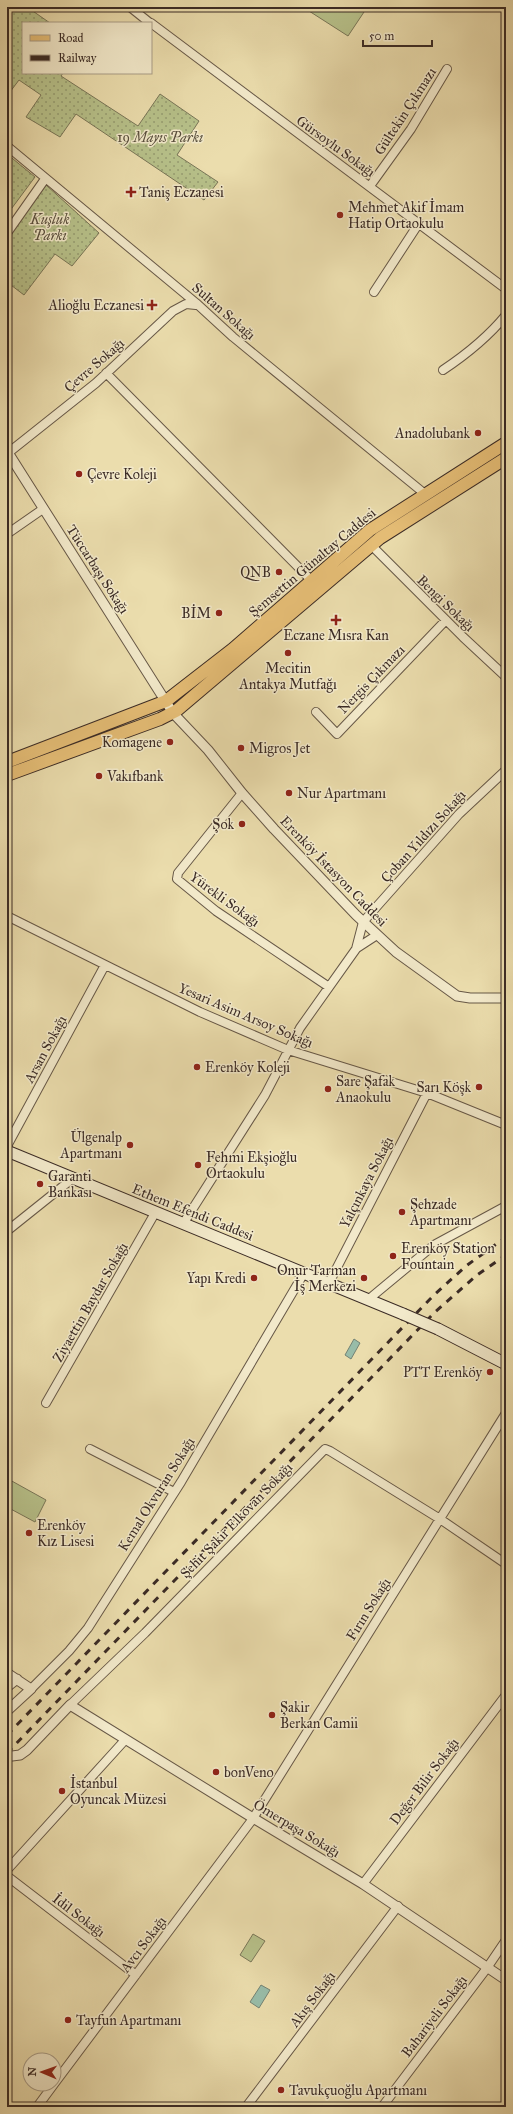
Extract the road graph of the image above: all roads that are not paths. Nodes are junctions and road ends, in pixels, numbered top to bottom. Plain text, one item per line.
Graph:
1 (130, 7) edge
2 (150, 22) edge
3 (152, 24) edge
4 (447, 69) dead end
5 (7, 146) edge
6 (45, 179) junction
7 (370, 186) junction
8 (419, 222) junction
9 (7, 233) edge
10 (177, 288) junction
11 (506, 289) edge
12 (374, 292) dead end
13 (199, 306) junction
14 (173, 311) junction
15 (506, 315) edge
16 (444, 370) dead end
17 (106, 373) junction
18 (506, 443) edge
19 (8, 452) edge
20 (506, 458) edge
21 (425, 494) junction
22 (43, 509) junction
23 (7, 534) edge
24 (371, 545) junction
25 (311, 580) junction
26 (446, 620) junction
27 (506, 676) edge
28 (166, 701) junction
29 (316, 712) dead end
30 (173, 713) junction
31 (7, 762) edge
32 (506, 770) edge
33 (7, 775) edge
34 (242, 793) junction
35 (7, 916) edge
36 (363, 922) junction
37 (377, 935) junction
38 (356, 949) junction
39 (105, 965) junction
40 (329, 987) junction
41 (506, 998) edge
42 (288, 1050) junction
43 (427, 1093) junction
44 (506, 1125) edge
45 (7, 1146) edge
46 (7, 1151) edge
47 (72, 1179) junction
48 (506, 1206) edge
49 (155, 1213) junction
50 (183, 1224) junction
51 (7, 1231) edge
52 (304, 1273) junction
53 (329, 1283) junction
54 (369, 1299) junction
55 (506, 1364) edge
56 (46, 1403) dead end
57 (506, 1413) edge
58 (90, 1449) dead end
59 (174, 1492) junction
60 (440, 1519) junction
61 (506, 1564) edge
62 (7, 1673) edge
63 (17, 1679) junction
64 (7, 1687) edge
65 (31, 1689) junction
66 (506, 1695) edge
67 (70, 1705) junction
68 (7, 1711) edge
69 (125, 1740) junction
70 (12, 1756) dead end
71 (253, 1818) junction
72 (7, 1870) edge
73 (7, 1876) edge
74 (363, 1884) junction
75 (398, 1906) junction
76 (506, 1940) edge
77 (487, 1968) junction
78 (136, 1975) junction
79 (506, 1980) edge
80 (62, 2073) edge
81 (48, 2092) edge
82 (37, 2107) edge
83 (246, 2107) edge
84 (382, 2107) edge

1 - 2 street, Gürsoylu Sokağı
3 - 7 street, Gürsoylu Sokağı
4 - 7 street, Gültekin Çıkmazı
5 - 6 street, Sultan Sokağı
6 - 9 street
6 - 10 street, Sultan Sokağı
7 - 8 street, Gürsoylu Sokağı
8 - 11 street, Gürsoylu Sokağı
8 - 12 street
10 - 13 street, Sultan Sokağı
10 - 14 street
13 - 14 street, Çevre Sokağı
13 - 21 street, Sultan Sokağı
14 - 17 street, Çevre Sokağı
15 - 16 street
17 - 19 street, Çevre Sokağı
17 - 25 street
18 - 21 main road, Şemsettin Günaltay Caddesi
19 - 22 street, Tüccarbaşı Sokağı
20 - 24 main road, Şemsettin Günaltay Caddesi
21 - 25 main road, Şemsettin Günaltay Caddesi
22 - 23 street
22 - 28 street, Tüccarbaşı Sokağı
24 - 26 street, Bengi Sokağı
24 - 30 main road, Şemsettin Günaltay Caddesi
25 - 28 main road, Şemsettin Günaltay Caddesi
26 - 27 street, Bengi Sokağı
26 - 29 street, Nergis Çıkmazı
28 - 30 street
28 - 31 main road, Şemsettin Günaltay Caddesi
30 - 33 main road, Şemsettin Günaltay Caddesi
30 - 34 street, Erenköy İstasyon Caddesi
32 - 36 street, Çoban Yıldızı Sokağı
34 - 36 street, Erenköy İstasyon Caddesi
34 - 40 street, Yürekli Sokağı
35 - 39 street, Yesari Asim Arsoy Sokağı
36 - 37 street, Erenköy İstasyon Caddesi
36 - 38 street
37 - 38 street
37 - 41 street, Erenköy İstasyon Caddesi
38 - 40 street
39 - 42 street, Yesari Asim Arsoy Sokağı
39 - 45 street, Arsan Sokağı
40 - 42 street
42 - 43 street, Yesari Asim Arsoy Sokağı
42 - 50 street
43 - 44 street, Yesari Asim Arsoy Sokağı
43 - 53 street, Yalçınkaya Sokağı
46 - 47 main road, Ethem Efendi Caddesi
47 - 49 main road, Ethem Efendi Caddesi
47 - 51 street
48 - 54 street
49 - 50 main road, Ethem Efendi Caddesi
49 - 56 street, Ziyaettin Baydar Sokağı
50 - 52 main road, Ethem Efendi Caddesi
52 - 53 main road, Ethem Efendi Caddesi
52 - 59 street, Kemal Okvuran Sokağı
53 - 54 main road, Ethem Efendi Caddesi
54 - 55 main road, Ethem Efendi Caddesi, bridge
57 - 60 street, Fırın Sokağı
58 - 59 street
59 - 65 street, Kemal Okvuran Sokağı
60 - 61 street, Şehit Şakir Elkovan Sokağı
60 - 67 street, Şehit Şakir Elkovan Sokağı
60 - 71 street, Fırın Sokağı
62 - 63 street
63 - 64 street
63 - 65 street
65 - 68 street, Kemal Okvuran Sokağı
66 - 74 street, Değer Bilir Sokağı
67 - 69 street, Ömerpaşa Sokağı
67 - 70 street, Şehit Şakir Elkovan Sokağı
69 - 71 street, Ömerpaşa Sokağı
69 - 72 street
71 - 74 street, Ömerpaşa Sokağı
71 - 78 street, Avcı Sokağı
73 - 78 street, İdil Sokağı
74 - 75 street, Ömerpaşa Sokağı
75 - 77 street, Ömerpaşa Sokağı
75 - 83 street, Akış Sokağı
76 - 77 street, Bahariyeli Sokağı
77 - 79 street, Ömerpaşa Sokağı
77 - 84 street, Bahariyeli Sokağı
78 - 80 street, Avcı Sokağı
81 - 82 street, Avcı Sokağı

